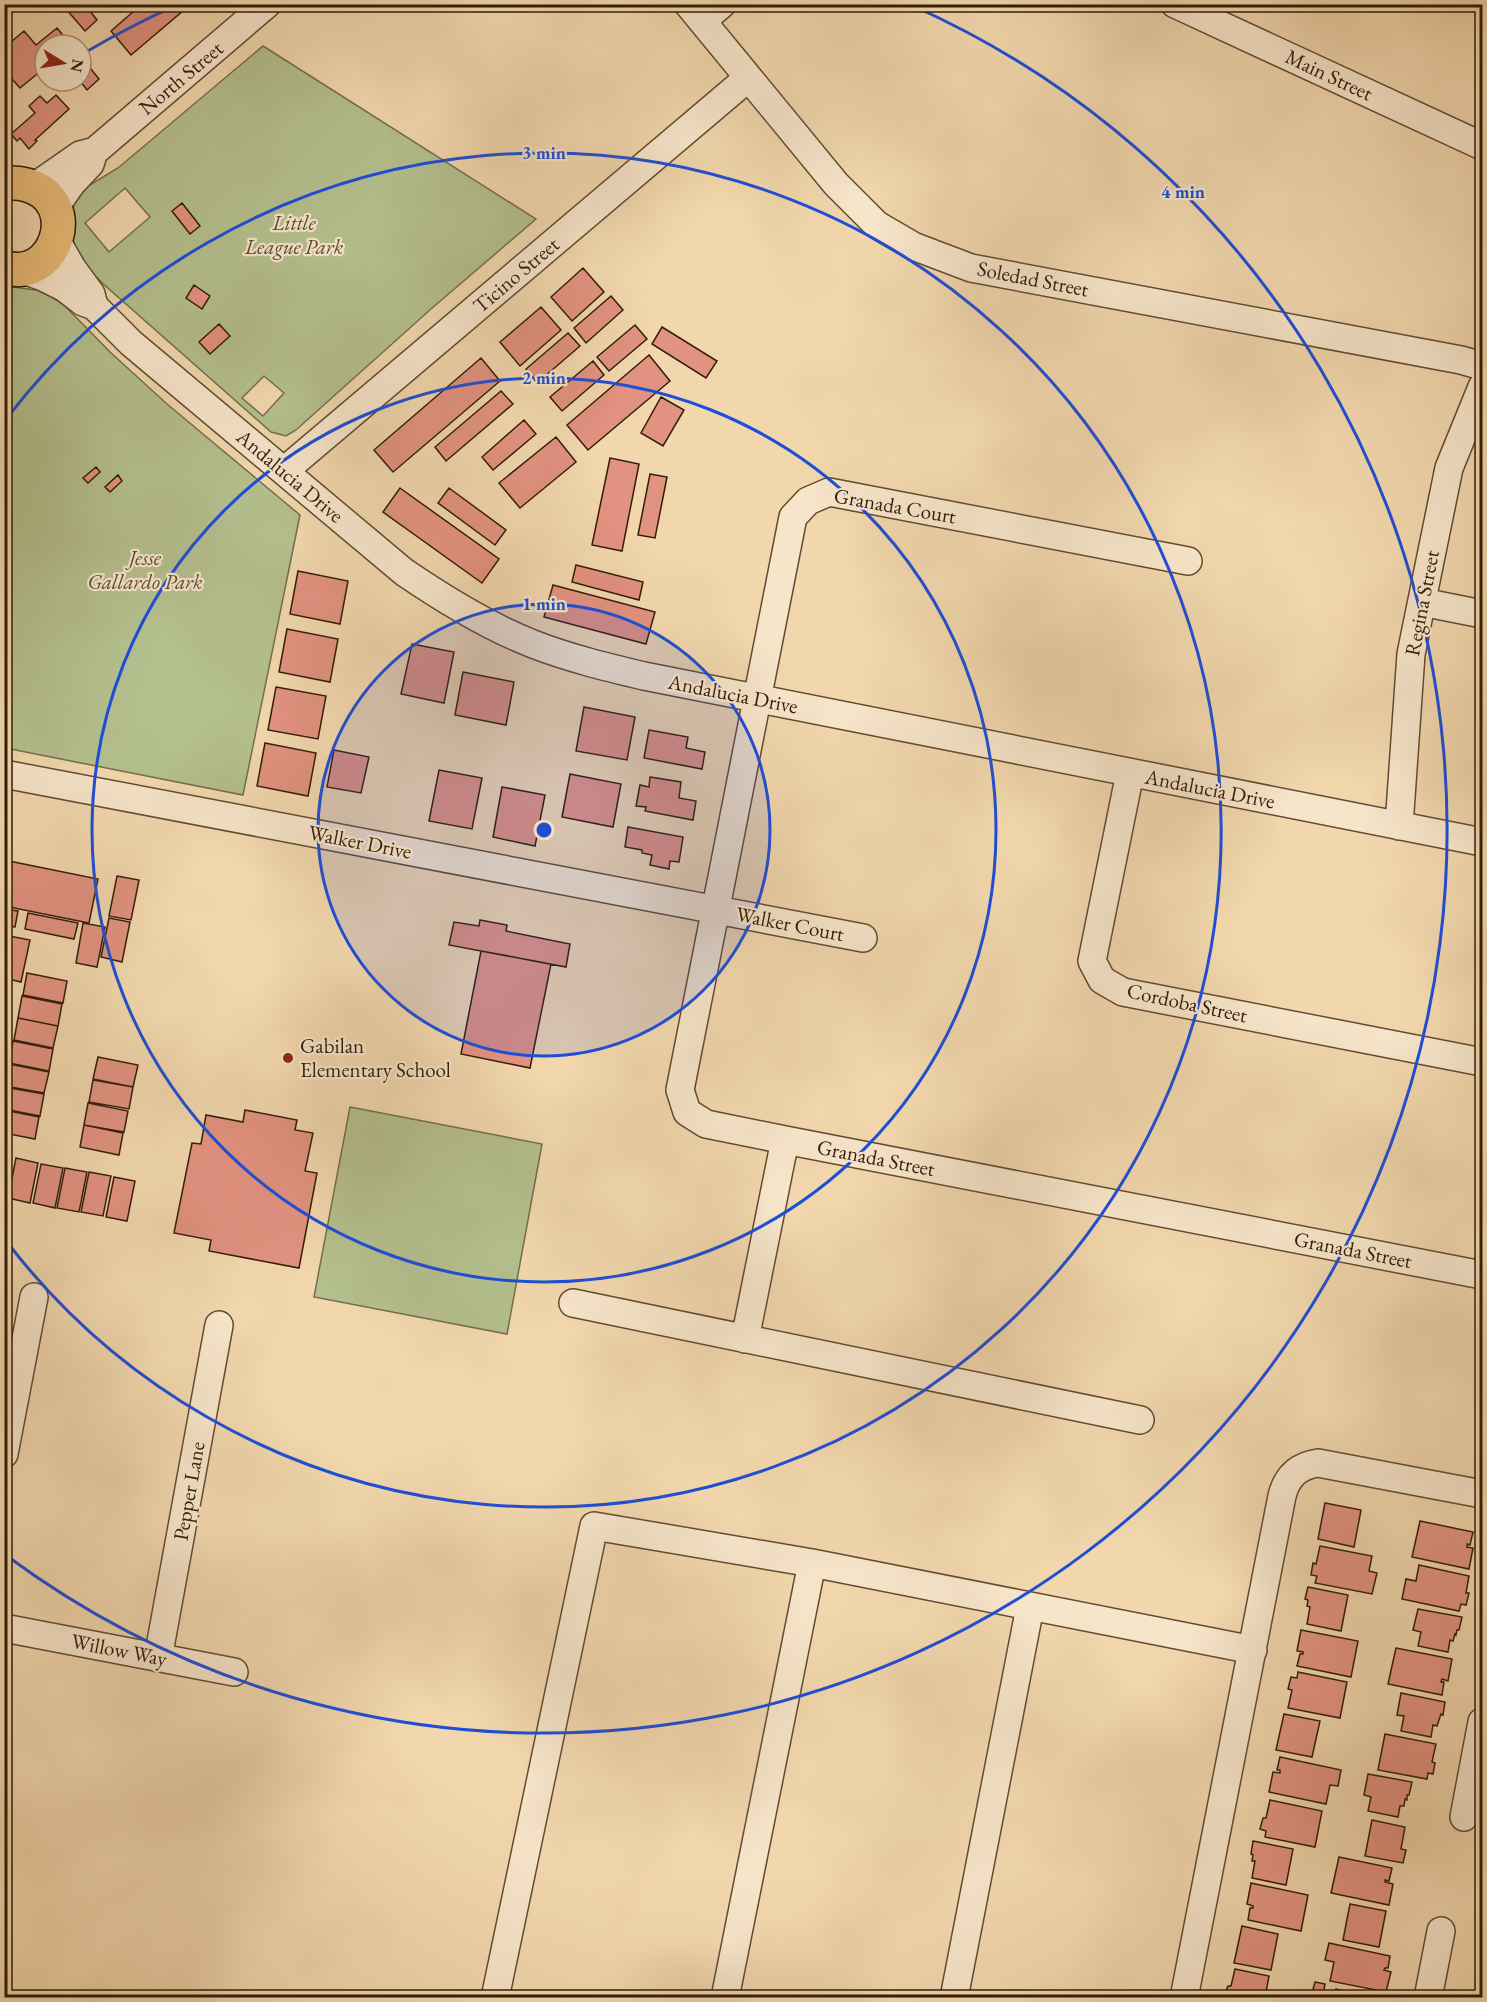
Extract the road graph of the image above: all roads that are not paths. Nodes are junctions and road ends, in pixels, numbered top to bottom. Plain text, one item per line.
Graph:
1 (1174, 4) edge
2 (260, 7) edge
3 (704, 10) edge
4 (748, 78) junction
5 (1482, 146) edge
6 (21, 189) edge
7 (56, 240) junction
8 (10, 269) edge
9 (94, 306) junction
10 (1482, 366) edge
11 (1482, 387) edge
12 (284, 471) junction
13 (1188, 561) dead end
14 (1422, 602) junction
15 (1482, 614) edge
16 (757, 699) junction
17 (1130, 773) junction
18 (4, 774) edge
19 (1399, 826) junction
20 (1482, 842) edge
21 (716, 910) junction
22 (863, 938) dead end
23 (1482, 1062) edge
24 (785, 1140) junction
25 (1482, 1275) edge
26 (34, 1297) dead end
27 (573, 1303) dead end
28 (219, 1325) dead end
29 (745, 1340) junction
30 (1140, 1420) dead end
31 (4, 1454) edge
32 (1482, 1494) edge
33 (812, 1563) junction
34 (1030, 1607) junction
35 (4, 1628) edge
36 (1253, 1650) junction
37 (158, 1658) junction
38 (234, 1672) dead end
39 (1482, 1722) edge
40 (1464, 1817) dead end
41 (1441, 1931) dead end
42 (495, 1998) edge
43 (725, 1998) edge
44 (954, 1998) edge
45 (1184, 1998) edge
46 (1428, 1998) edge

1 - 5 street, Main Street
2 - 6 street, North Street
3 - 4 street, Soledad Street
4 - 10 street, Soledad Street
4 - 12 street, Ticino Street
6 - 7 main road
7 - 8 main road
7 - 9 street, Andalucia Drive
8 - 9 street, Andalucia Drive
9 - 12 street, Andalucia Drive
11 - 14 street, Regina Street
12 - 16 street, Andalucia Drive
13 - 16 street, Granada Court
14 - 15 street
14 - 19 street, Regina Street
16 - 17 street, Andalucia Drive
16 - 21 street, Granada Street
17 - 19 street, Andalucia Drive
17 - 23 street, Cordoba Street
18 - 21 street, Walker Drive
19 - 20 street, Andalucia Drive
21 - 22 street, Walker Court
21 - 24 street, Granada Street
24 - 25 street, Granada Street
24 - 29 street
26 - 31 street
27 - 29 street
28 - 37 street, Pepper Lane
29 - 30 street
32 - 36 street
33 - 34 street
33 - 42 street
33 - 43 street
34 - 36 street
34 - 44 street
35 - 37 street, Willow Way
36 - 45 street
37 - 38 street, Willow Way
39 - 40 street
41 - 46 street

